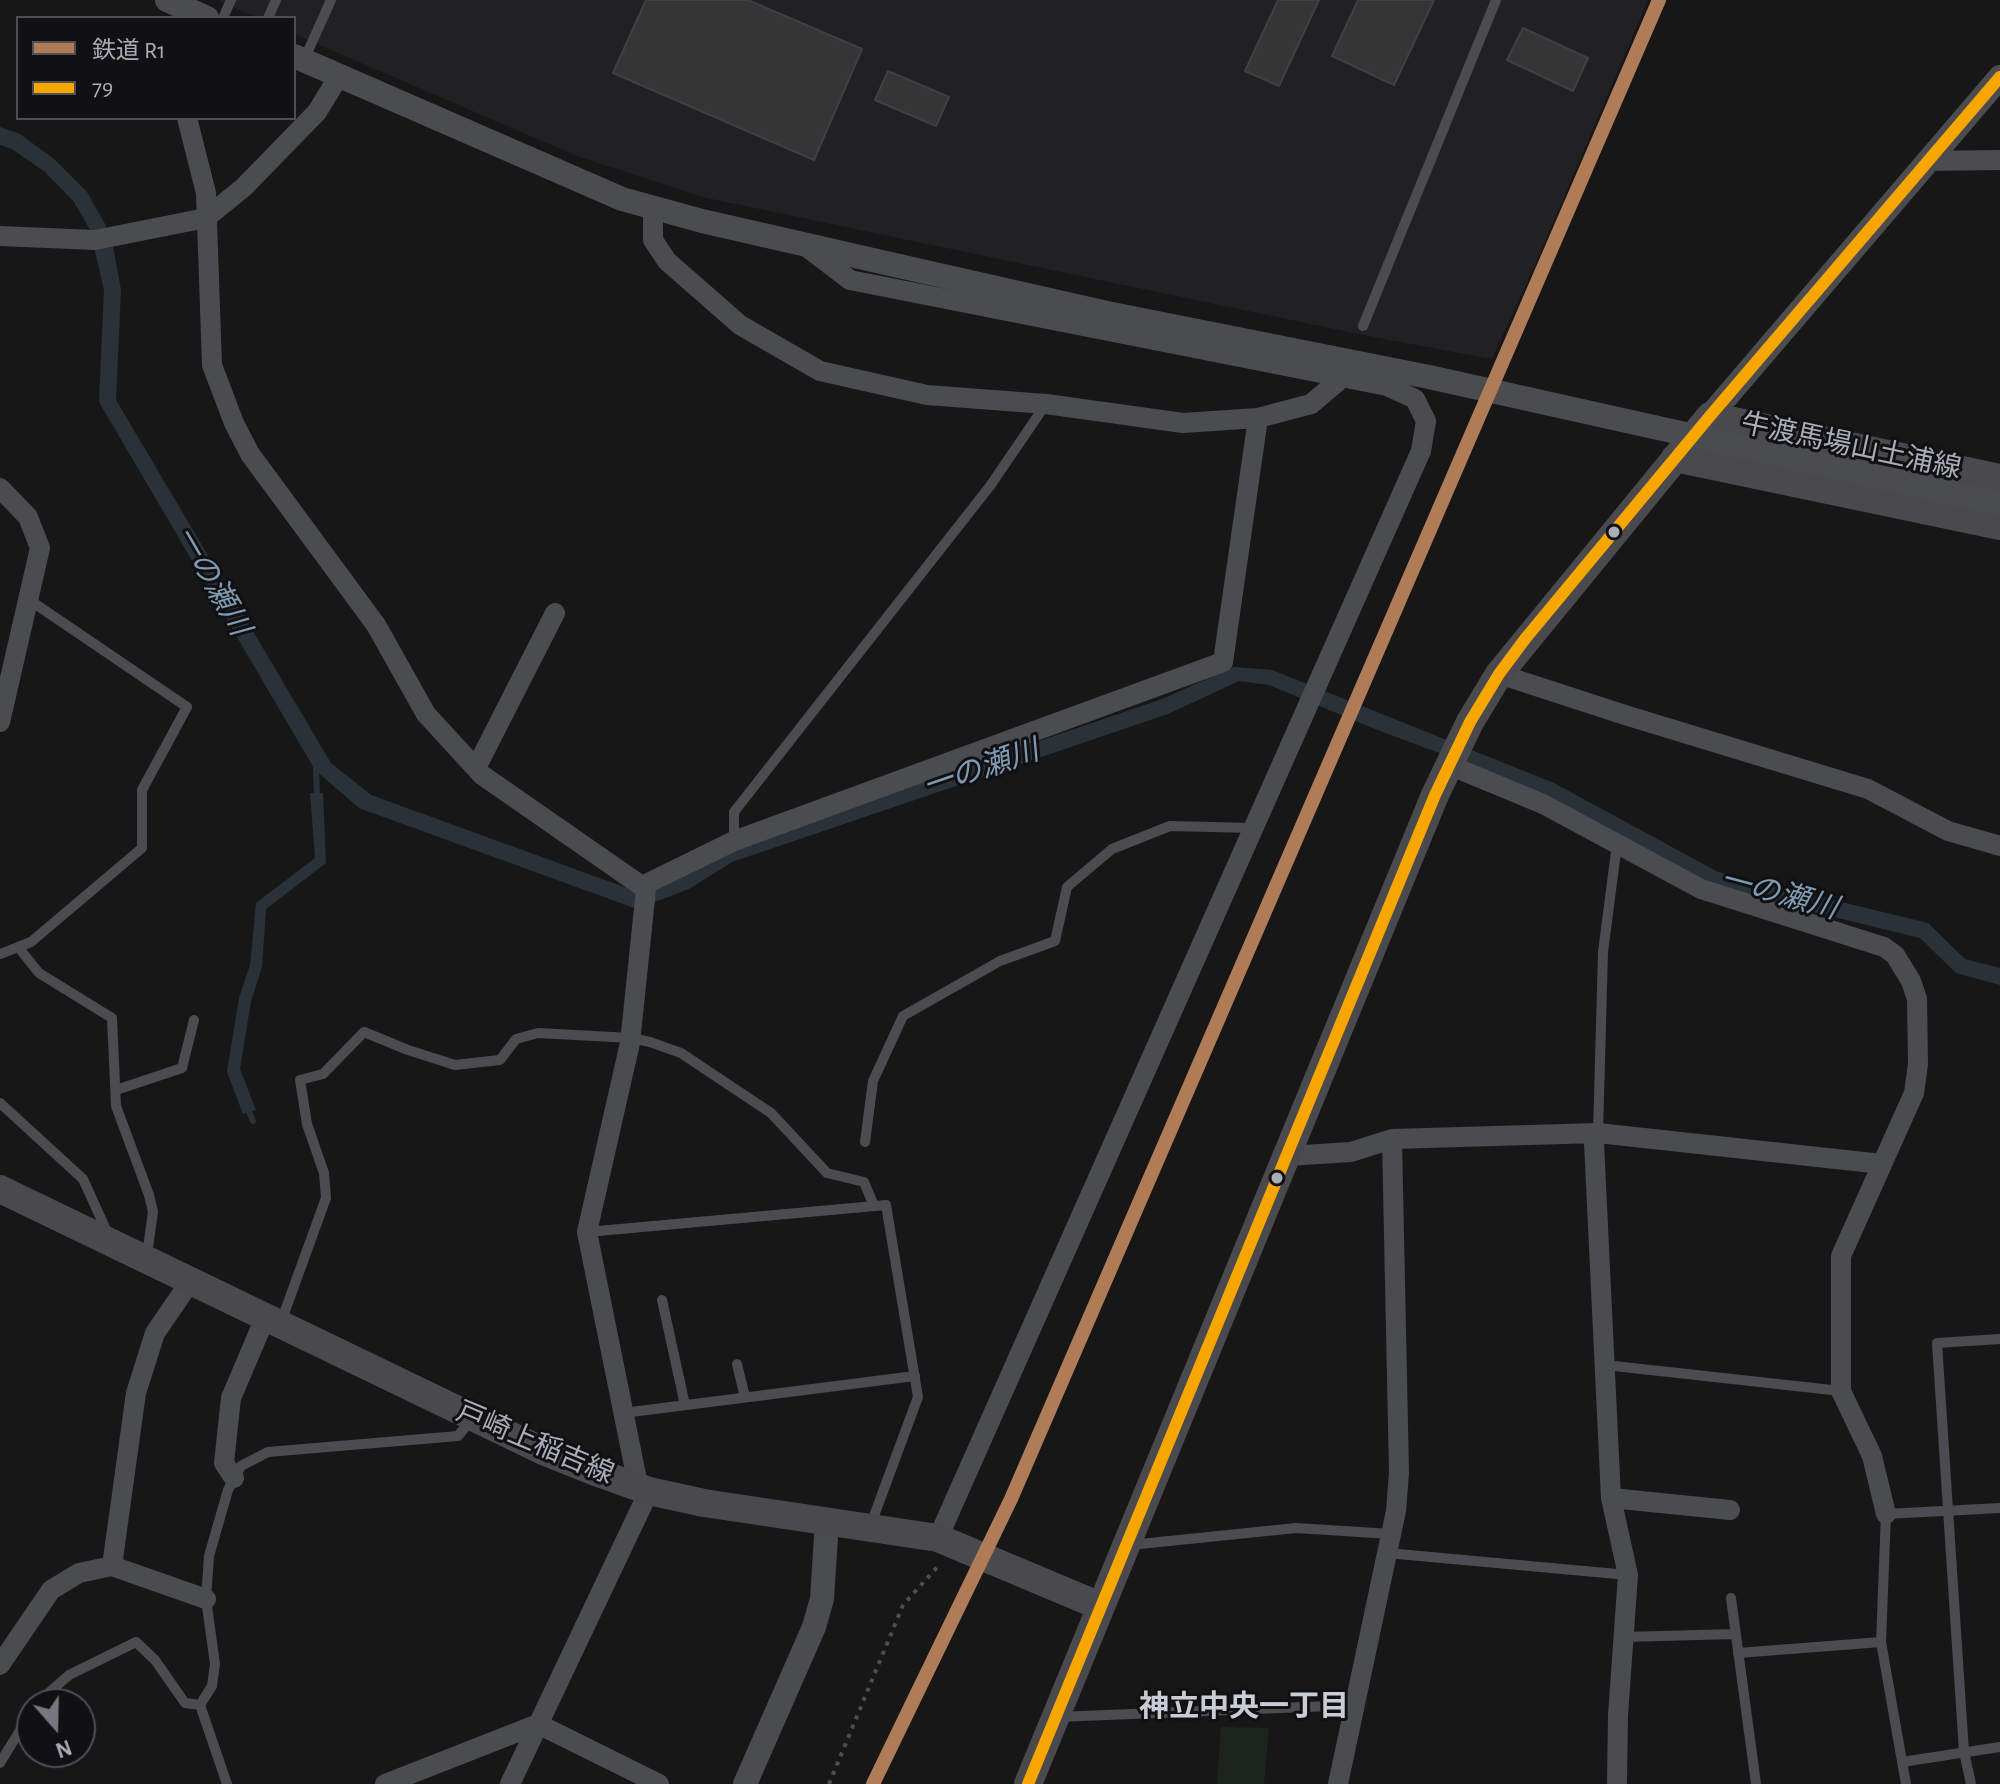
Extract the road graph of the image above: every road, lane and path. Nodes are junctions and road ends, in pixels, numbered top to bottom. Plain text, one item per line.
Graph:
1 (167, 0) edge
2 (231, 0) edge
3 (331, 0) edge
4 (1496, 0) edge
5 (205, 16) edge
6 (208, 16) edge
7 (299, 58) edge
8 (339, 76) junction
9 (2000, 77) edge
10 (188, 120) edge
11 (2000, 160) edge
12 (1926, 161) junction
13 (653, 207) junction
14 (206, 218) junction
15 (0, 236) edge
16 (802, 243) junction
17 (1363, 326) dead end
18 (1343, 377) junction
19 (1046, 404) junction
20 (1710, 416) junction
21 (1258, 418) junction
22 (1675, 458) junction
23 (2000, 478) edge
24 (0, 488) edge
25 (2000, 504) edge
26 (2000, 526) edge
27 (28, 599) junction
28 (555, 613) dead end
29 (1499, 674) junction
30 (0, 722) edge
31 (1449, 765) junction
32 (476, 768) junction
33 (1253, 828) junction
34 (734, 841) junction
35 (1617, 842) junction
36 (2000, 846) edge
37 (642, 886) junction
38 (19, 948) junction
39 (0, 954) edge
40 (194, 1020) dead end
41 (631, 1038) junction
42 (116, 1090) junction
43 (0, 1103) edge
44 (1598, 1133) junction
45 (1392, 1139) junction
46 (865, 1142) dead end
47 (1287, 1156) junction
48 (1882, 1164) junction
49 (0, 1189) edge
50 (874, 1206) junction
51 (587, 1232) junction
52 (113, 1245) junction
53 (146, 1261) junction
54 (190, 1282) junction
55 (662, 1300) dead end
56 (272, 1322) junction
57 (2000, 1339) edge
58 (737, 1364) dead end
59 (1605, 1365) junction
60 (915, 1376) junction
61 (1841, 1391) junction
62 (745, 1397) junction
63 (685, 1405) junction
64 (622, 1413) junction
65 (473, 1418) junction
66 (234, 1478) junction
67 (642, 1488) junction
68 (1611, 1498) junction
69 (2000, 1508) edge
70 (1730, 1510) dead end
71 (1948, 1511) junction
72 (1886, 1514) junction
73 (827, 1521) junction
74 (870, 1527) junction
75 (948, 1542) junction
76 (1389, 1544) junction
77 (1126, 1546) junction
78 (112, 1566) junction
79 (1628, 1575) junction
80 (1731, 1598) dead end
81 (206, 1599) junction
82 (1100, 1606) junction
83 (1735, 1634) junction
84 (1624, 1637) junction
85 (1881, 1642) junction
86 (1738, 1653) junction
87 (0, 1665) edge
88 (54, 1688) edge
89 (200, 1705) junction
90 (1355, 1705) junction
91 (1055, 1718) junction
92 (538, 1724) junction
93 (16, 1737) edge
94 (2000, 1747) edge
95 (1964, 1752) junction
96 (1902, 1762) junction
97 (0, 1763) edge
98 (227, 1784) edge
99 (385, 1784) edge
100 (510, 1784) edge
101 (659, 1784) edge
102 (745, 1784) edge
103 (829, 1784) edge
104 (1028, 1784) edge
105 (1338, 1784) edge
106 (1617, 1784) edge
107 (1756, 1784) edge
108 (1906, 1784) edge
109 (1971, 1784) edge

1 - 5 street
2 - 6 lane
3 - 7 lane
4 - 17 lane
7 - 8 street
8 - 13 street
8 - 14 street
9 - 12 street
10 - 14 street
11 - 12 street
12 - 20 street
13 - 16 street
13 - 19 street
14 - 15 street
14 - 32 street
16 - 18 street
16 - 25 street, bridge
18 - 21 street
18 - 33 street
19 - 21 street
19 - 34 lane
20 - 22 main road, 牛渡馬場山土浦線
20 - 23 main road, 牛渡馬場山土浦線
21 - 34 street
22 - 26 main road, 牛渡馬場山土浦線
22 - 29 main road, 牛渡馬場山土浦線
24 - 27 street
27 - 30 street
27 - 38 lane
28 - 32 street
29 - 31 main road, 牛渡馬場山土浦線
29 - 36 street
31 - 35 street
31 - 47 main road, 牛渡馬場山土浦線
32 - 37 street
33 - 46 lane
33 - 75 street
34 - 37 street
35 - 44 lane
35 - 48 street
37 - 41 street
38 - 39 lane
38 - 42 lane
40 - 42 lane
41 - 50 lane
41 - 51 street
41 - 56 lane
42 - 53 lane
43 - 52 lane
44 - 45 street
44 - 48 street
44 - 59 street
45 - 47 street
45 - 76 street
47 - 77 main road, 牛渡馬場山土浦線
48 - 61 street
49 - 52 main road, 戸崎上稲吉線
50 - 51 lane
50 - 60 lane
51 - 64 street
52 - 53 main road, 戸崎上稲吉線
53 - 54 main road, 戸崎上稲吉線
54 - 56 main road, 戸崎上稲吉線
54 - 78 street
55 - 63 lane
56 - 65 main road, 戸崎上稲吉線
56 - 66 street
57 - 71 lane
58 - 62 lane
59 - 61 lane
59 - 68 street
60 - 62 lane
60 - 74 lane
61 - 72 street
62 - 63 lane
63 - 64 lane
64 - 67 street
65 - 66 lane
65 - 67 main road, 戸崎上稲吉線
66 - 81 lane
67 - 73 main road, 戸崎上稲吉線
67 - 92 street
68 - 70 street
68 - 79 street
69 - 71 lane
71 - 72 lane
71 - 95 lane
72 - 85 lane
73 - 74 main road, 戸崎上稲吉線
73 - 102 street
74 - 75 main road, 戸崎上稲吉線
75 - 82 main road, 戸崎上稲吉線
75 - 103 path
76 - 77 lane
76 - 79 lane
76 - 90 street
77 - 82 main road, 牛渡馬場山土浦線
78 - 81 street
78 - 87 street
79 - 84 street
80 - 83 lane
81 - 89 lane
82 - 91 main road, 牛渡馬場山土浦線
83 - 84 lane
83 - 86 lane
84 - 106 street
85 - 86 lane
85 - 96 lane
86 - 107 lane
88 - 89 lane
89 - 98 lane
90 - 91 lane
90 - 105 street
91 - 104 main road, 牛渡馬場山土浦線
92 - 99 street
92 - 100 street
92 - 101 street
93 - 97 lane
94 - 95 lane
95 - 96 lane
95 - 109 lane
96 - 108 lane

